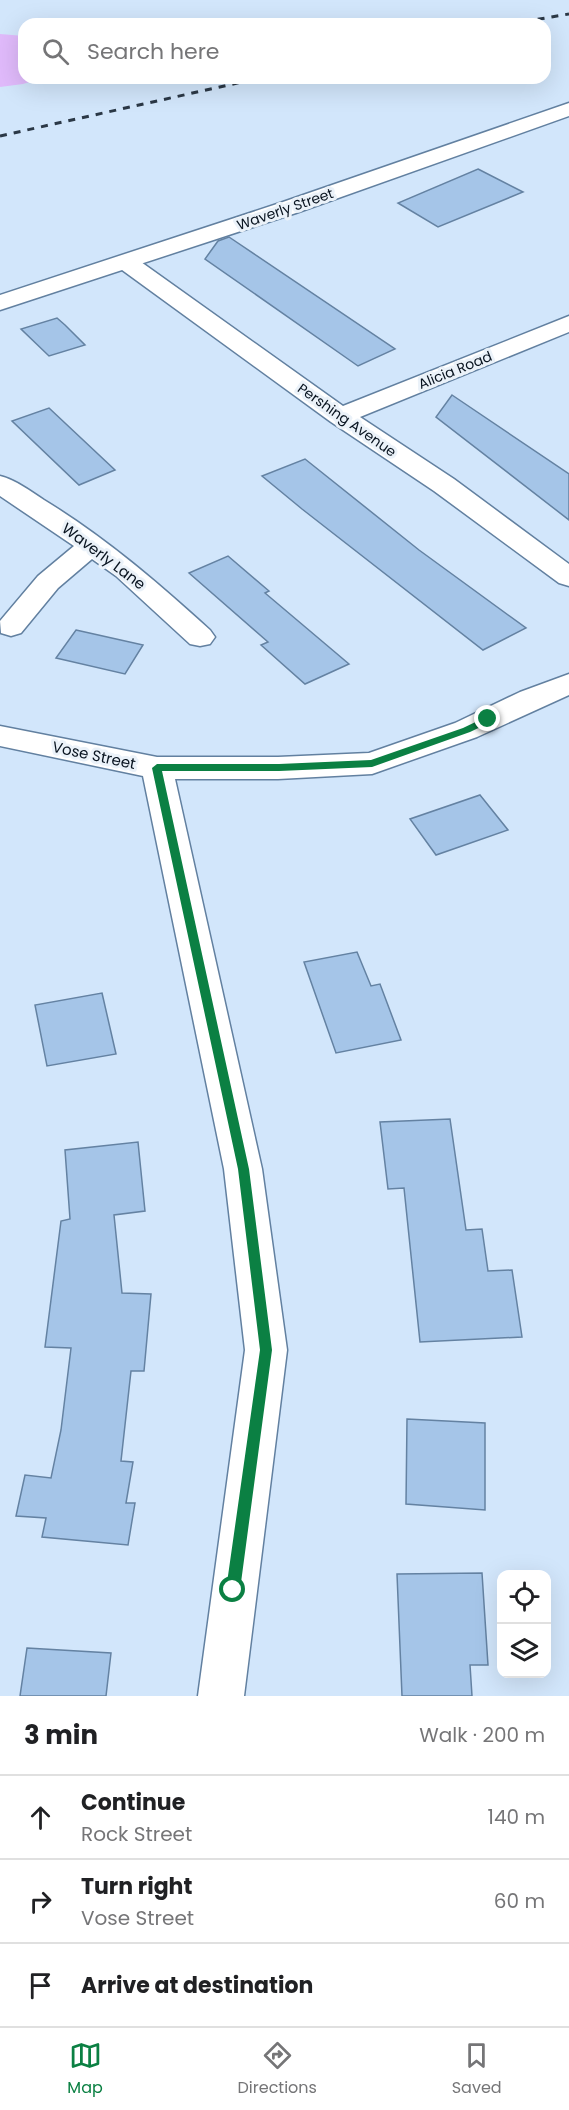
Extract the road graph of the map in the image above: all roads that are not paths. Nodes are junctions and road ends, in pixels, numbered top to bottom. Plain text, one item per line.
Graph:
1 (569, 109) edge
2 (126, 262) junction
3 (0, 303) edge
4 (569, 323) edge
5 (340, 416) junction
6 (0, 484) edge
7 (91, 546) junction
8 (569, 577) edge
9 (11, 627) dead end
10 (200, 637) dead end
11 (569, 684) edge
12 (0, 736) edge
13 (157, 768) junction
14 (221, 1696) edge

1 - 2 street, Waverly Street
2 - 3 street, Waverly Street
2 - 5 street, Pershing Avenue
4 - 5 street, Alicia Road
5 - 8 street, Pershing Avenue
6 - 7 street, Waverly Lane
7 - 9 street
7 - 10 street, Waverly Lane
11 - 13 street, Vose Street
12 - 13 street, Vose Street
13 - 14 street

